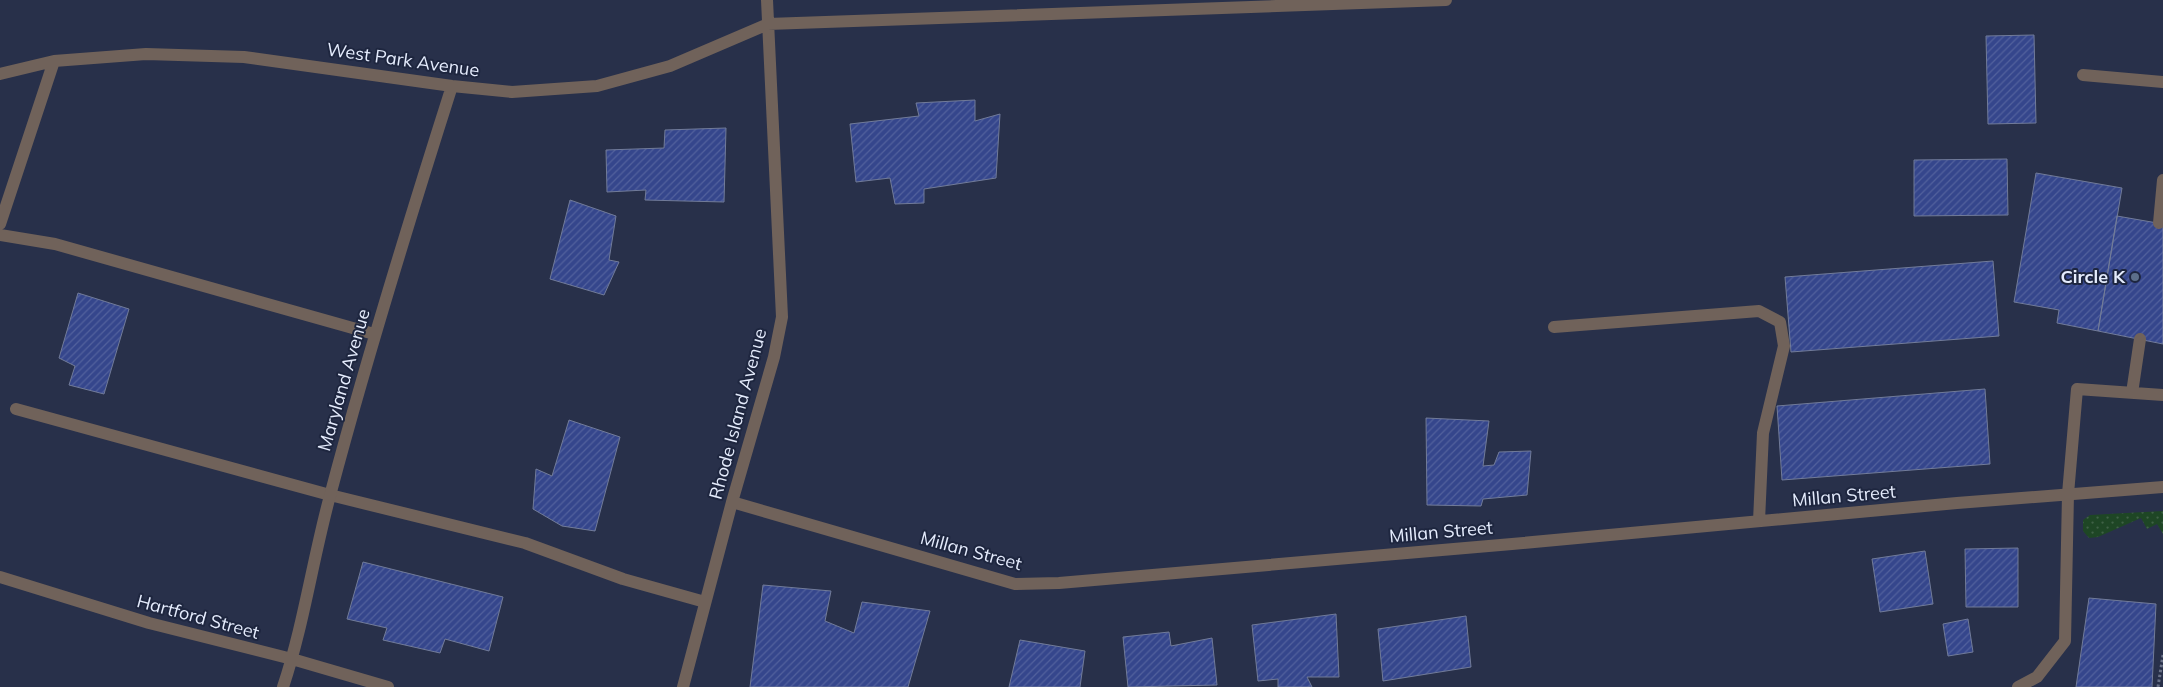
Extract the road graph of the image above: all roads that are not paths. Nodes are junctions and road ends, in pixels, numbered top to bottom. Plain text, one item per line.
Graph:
1 (767, 0) edge
2 (1446, 0) edge
3 (768, 24) junction
4 (54, 61) junction
5 (0, 74) edge
6 (2084, 75) dead end
7 (2163, 82) edge
8 (452, 86) junction
9 (2162, 188) edge
10 (2159, 223) dead end
11 (0, 224) edge
12 (0, 235) edge
13 (1554, 327) dead end
14 (374, 334) junction
15 (2140, 339) dead end
16 (2132, 393) junction
17 (2163, 395) edge
18 (16, 409) dead end
19 (2163, 487) edge
20 (2068, 494) junction
21 (330, 495) junction
22 (732, 502) junction
23 (1759, 521) junction
24 (0, 577) edge
25 (705, 602) junction
26 (292, 659) junction
27 (283, 687) edge
28 (388, 687) edge
29 (683, 687) edge
30 (2018, 687) edge

1 - 3 street
2 - 3 street
3 - 8 street, West Park Avenue
3 - 22 street, Rhode Island Avenue
4 - 5 street, West Park Avenue
4 - 8 street, West Park Avenue
4 - 11 street
6 - 7 street
8 - 14 street, Maryland Avenue
9 - 10 street
12 - 14 street
13 - 23 street
14 - 21 street, Maryland Avenue
15 - 16 street
16 - 17 street
16 - 20 street
18 - 21 street
19 - 20 street, Millan Street
20 - 23 street, Millan Street
20 - 30 street
21 - 25 street
21 - 26 street, Maryland Avenue
22 - 23 street, Millan Street
22 - 25 street, Rhode Island Avenue
24 - 26 street, Hartford Street
25 - 29 street, Rhode Island Avenue
26 - 27 street, Maryland Avenue
26 - 28 street, Hartford Street

